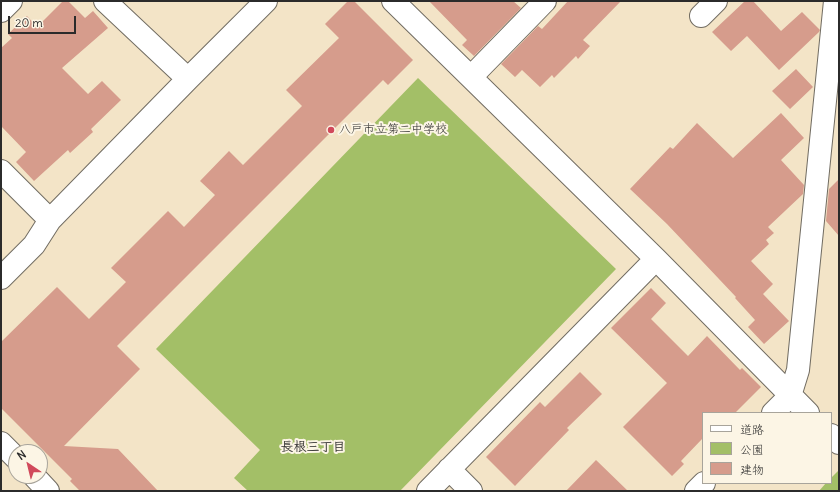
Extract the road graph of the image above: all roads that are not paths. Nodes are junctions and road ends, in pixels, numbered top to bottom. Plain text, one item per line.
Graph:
1 (11, 1) edge
2 (106, 1) edge
3 (266, 1) edge
4 (393, 1) edge
5 (545, 1) edge
6 (716, 1) edge
7 (835, 1) edge
8 (1, 11) edge
9 (700, 16) dead end
10 (471, 77) junction
11 (188, 79) junction
12 (1, 171) edge
13 (50, 220) junction
14 (656, 260) junction
15 (1, 278) edge
16 (790, 396) junction
17 (774, 412) edge
18 (807, 412) edge
19 (449, 469) junction
20 (428, 491) edge
21 (471, 491) edge

1 - 8 street
2 - 11 street
3 - 11 street
4 - 10 street
5 - 10 street
6 - 9 street
7 - 16 street
10 - 14 street
11 - 13 street
12 - 13 street
13 - 15 street
14 - 16 street
14 - 19 street
16 - 17 street
16 - 18 street
19 - 20 street
19 - 21 street

